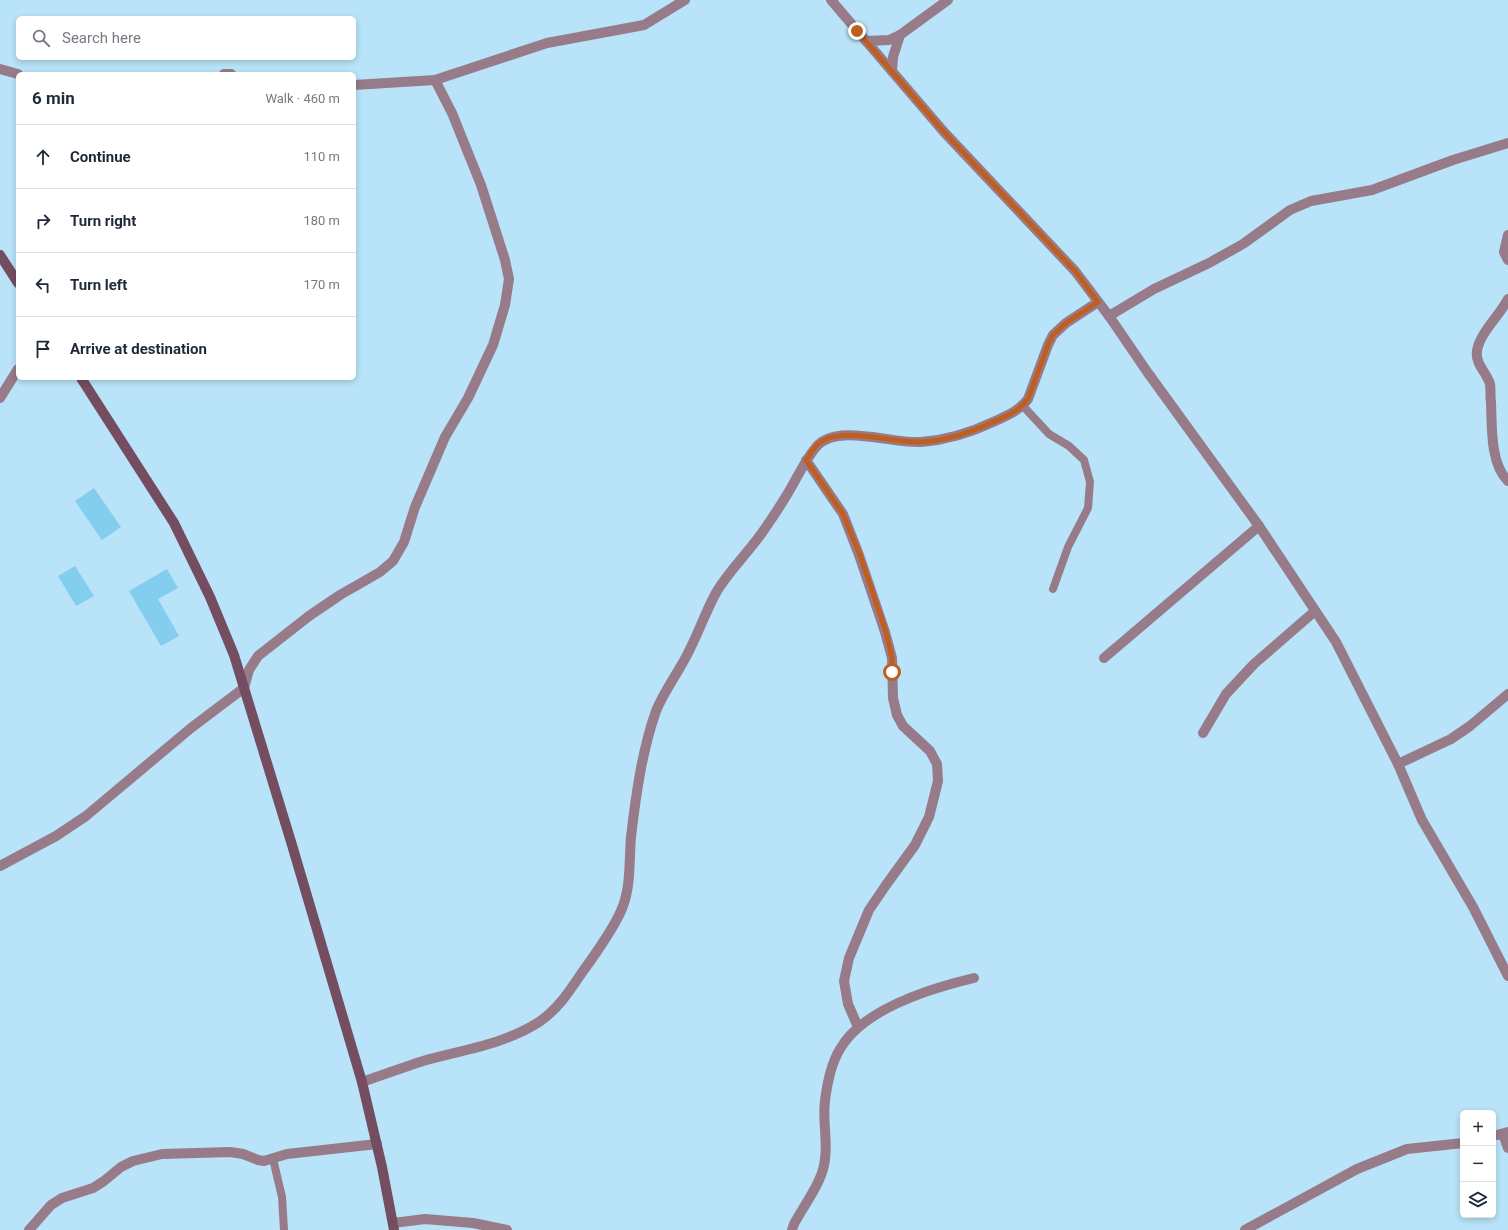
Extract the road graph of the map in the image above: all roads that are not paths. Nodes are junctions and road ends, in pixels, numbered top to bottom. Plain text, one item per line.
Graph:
1 (685, 0) edge
2 (831, 0) edge
3 (948, 0) edge
4 (900, 35) junction
5 (866, 41) junction
6 (0, 69) edge
7 (892, 71) junction
8 (16, 73) edge
9 (435, 80) junction
10 (356, 85) edge
11 (1508, 143) edge
12 (1508, 235) edge
13 (0, 255) edge
14 (1508, 260) edge
15 (16, 280) edge
16 (1508, 299) edge
17 (1098, 302) junction
18 (1109, 316) junction
19 (16, 372) edge
20 (82, 380) edge
21 (0, 398) edge
22 (1023, 406) junction
23 (806, 460) junction
24 (1508, 481) edge
25 (1259, 526) junction
26 (1052, 589) dead end
27 (1315, 611) junction
28 (1104, 658) dead end
29 (244, 688) junction
30 (1508, 694) edge
31 (1203, 732) dead end
32 (1398, 764) junction
33 (0, 866) edge
34 (1508, 976) edge
35 (974, 978) dead end
36 (858, 1027) junction
37 (362, 1082) junction
38 (1501, 1134) edge
39 (1460, 1142) edge
40 (377, 1144) junction
41 (1508, 1148) edge
42 (273, 1159) junction
43 (393, 1226) edge
44 (28, 1230) edge
45 (284, 1230) edge
46 (507, 1230) edge
47 (792, 1230) edge
48 (1245, 1230) edge

1 - 9 street
2 - 5 street
3 - 4 street
4 - 5 street
4 - 7 street
5 - 7 street
6 - 8 street
7 - 17 street
9 - 10 street
9 - 29 street
11 - 18 street
12 - 14 street
13 - 15 main road
16 - 24 street
17 - 18 street
17 - 22 street
18 - 25 street
19 - 21 street
20 - 29 main road
22 - 23 street
22 - 26 lane
23 - 36 street
23 - 37 street
25 - 27 street
25 - 28 street
27 - 31 street
27 - 32 street
29 - 33 street
29 - 37 main road
30 - 32 street
32 - 34 street
35 - 36 street
36 - 47 street
37 - 40 main road
38 - 41 street
39 - 48 street
40 - 42 street
40 - 43 main road
42 - 44 street
42 - 45 lane
43 - 46 street

